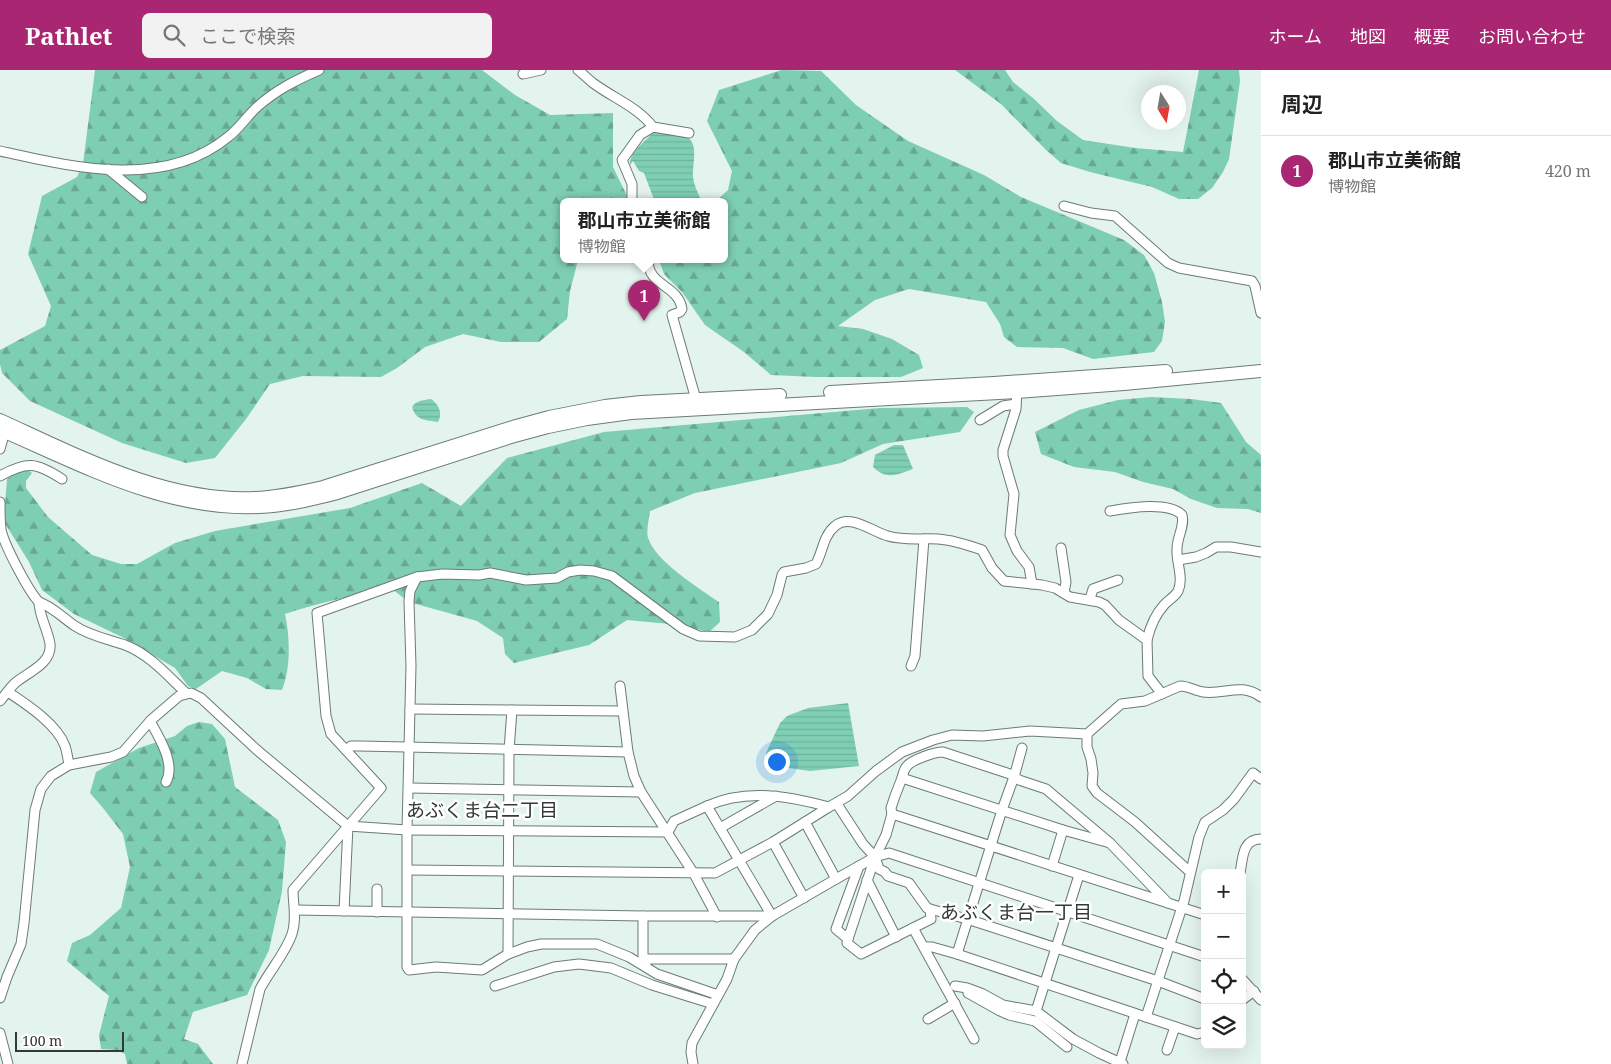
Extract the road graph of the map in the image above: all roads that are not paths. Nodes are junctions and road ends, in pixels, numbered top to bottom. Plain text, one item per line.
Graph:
1 (319, 70) edge
2 (541, 70) edge
3 (578, 70) edge
4 (523, 75) edge
5 (653, 127) junction
6 (689, 133) dead end
7 (0, 150) edge
8 (108, 169) junction
9 (142, 197) dead end
10 (632, 198) edge
11 (1064, 206) dead end
12 (648, 263) edge
13 (1261, 313) edge
14 (1261, 363) edge
15 (1261, 371) edge
16 (1017, 392) junction
17 (697, 404) junction
18 (980, 420) dead end
19 (3, 426) edge
20 (0, 449) edge
21 (0, 476) edge
22 (62, 479) dead end
23 (0, 502) edge
24 (0, 510) edge
25 (1110, 511) dead end
26 (924, 539) junction
27 (1061, 548) dead end
28 (1261, 552) edge
29 (1178, 560) junction
30 (417, 577) junction
31 (1118, 580) dead end
32 (1032, 584) junction
33 (1064, 593) junction
34 (1090, 600) junction
35 (39, 602) junction
36 (1147, 640) junction
37 (911, 666) dead end
38 (620, 686) dead end
39 (8, 692) junction
40 (186, 694) junction
41 (1162, 694) junction
42 (1261, 696) edge
43 (0, 701) edge
44 (410, 709) junction
45 (512, 710) junction
46 (622, 711) junction
47 (150, 721) junction
48 (1087, 734) junction
49 (409, 747) junction
50 (1022, 748) dead end
51 (346, 750) junction
52 (509, 750) junction
53 (628, 752) junction
54 (69, 765) junction
55 (1014, 777) junction
56 (902, 778) junction
57 (1261, 779) edge
58 (166, 782) dead end
59 (409, 788) junction
60 (509, 790) junction
61 (641, 792) junction
62 (776, 796) junction
63 (707, 806) junction
64 (833, 806) junction
65 (1002, 810) junction
66 (892, 814) junction
67 (805, 822) junction
68 (348, 826) junction
69 (720, 828) junction
70 (407, 830) junction
71 (1063, 830) junction
72 (509, 831) junction
73 (668, 832) junction
74 (1261, 839) edge
75 (773, 842) junction
76 (1110, 843) junction
77 (992, 846) junction
78 (874, 857) junction
79 (739, 860) junction
80 (859, 866) junction
81 (1052, 866) junction
82 (1241, 869) edge
83 (408, 870) junction
84 (509, 870) junction
85 (1190, 872) junction
86 (694, 874) junction
87 (1079, 875) junction
88 (836, 878) junction
89 (867, 880) junction
90 (980, 882) junction
91 (377, 889) dead end
92 (804, 898) junction
93 (1168, 903) junction
94 (1182, 908) junction
95 (930, 909) junction
96 (295, 910) junction
97 (344, 911) junction
98 (1068, 911) junction
99 (377, 912) junction
100 (407, 912) junction
101 (508, 914) junction
102 (1202, 914) edge
103 (643, 916) junction
104 (717, 916) junction
105 (772, 916) junction
106 (968, 919) junction
107 (914, 928) junction
108 (896, 937) junction
109 (848, 938) junction
110 (1170, 945) junction
111 (925, 947) junction
112 (1056, 948) junction
113 (508, 954) junction
114 (957, 954) junction
115 (1201, 956) edge
116 (734, 959) junction
117 (646, 963) junction
118 (1158, 981) junction
119 (1246, 983) edge
120 (1044, 984) junction
121 (496, 986) dead end
122 (1254, 992) junction
123 (718, 995) junction
124 (1201, 997) edge
125 (1246, 997) edge
126 (0, 998) edge
127 (1261, 1000) edge
128 (955, 1003) junction
129 (713, 1004) junction
130 (1036, 1011) junction
131 (1135, 1014) junction
132 (1146, 1016) junction
133 (928, 1019) dead end
134 (1175, 1027) junction
135 (0, 1033) edge
136 (1201, 1033) edge
137 (974, 1039) dead end
138 (1067, 1047) dead end
139 (1167, 1050) dead end
140 (1122, 1063) edge
141 (8, 1064) edge
142 (242, 1064) edge
143 (693, 1064) edge

1 - 8 street
2 - 4 street
3 - 5 street
5 - 6 street
5 - 10 street
7 - 8 street
8 - 9 street
11 - 13 street
12 - 17 street
14 - 16 street
15 - 16 street
16 - 17 street
16 - 18 street
16 - 32 street
17 - 19 street
19 - 20 street
21 - 22 street
23 - 24 street
24 - 35 street
25 - 29 street
26 - 30 street
26 - 32 street
26 - 37 street
27 - 33 street
28 - 29 street
29 - 36 street
30 - 44 street
30 - 51 street
31 - 34 street
32 - 33 street
33 - 34 street
34 - 36 street
35 - 39 street
35 - 40 street
36 - 41 street
38 - 46 street
39 - 43 street
39 - 54 street
40 - 47 street
40 - 68 street
41 - 42 street
41 - 48 street
44 - 45 street
44 - 49 street
45 - 46 street
45 - 52 street
46 - 53 street
47 - 54 street
47 - 58 street
48 - 64 street
48 - 85 street
49 - 51 street
49 - 52 street
49 - 59 street
50 - 55 street
51 - 68 street
52 - 53 street
52 - 60 street
53 - 61 street
54 - 126 street
55 - 56 street
55 - 65 street
55 - 76 street
56 - 65 street
56 - 66 street
57 - 85 street
59 - 60 street
59 - 70 street
60 - 61 street
60 - 72 street
61 - 73 street
62 - 63 street
62 - 64 street
62 - 69 street
63 - 69 street
63 - 73 street
64 - 67 street
64 - 78 street
65 - 71 street
65 - 77 street
66 - 77 street
66 - 78 street
67 - 75 street
67 - 88 street
68 - 70 street
68 - 96 street
68 - 97 street
69 - 79 street
70 - 72 street
70 - 83 street
71 - 76 street
71 - 81 street
72 - 73 street
72 - 84 street
73 - 86 street
74 - 82 street
75 - 79 street
75 - 92 street
76 - 93 street
77 - 81 street
77 - 90 street
78 - 80 street
78 - 89 street
78 - 90 street
78 - 95 street
79 - 86 street
79 - 105 street
80 - 88 street
80 - 109 street
81 - 87 street
83 - 84 street
83 - 100 street
84 - 86 street
84 - 101 street
85 - 94 street
86 - 104 street
87 - 93 street
87 - 98 street
88 - 92 street
89 - 108 street
89 - 109 street
90 - 98 street
90 - 106 street
91 - 99 street
92 - 105 street
93 - 94 street
94 - 102 street
94 - 110 street
95 - 106 street
95 - 107 street
96 - 97 street
96 - 142 street
97 - 99 street
98 - 110 street
98 - 112 street
99 - 100 street
100 - 101 street
100 - 113 street
101 - 103 street
101 - 113 street
103 - 104 street
103 - 117 street
104 - 105 street
105 - 116 street
106 - 112 street
106 - 114 street
107 - 108 street
107 - 111 street
108 - 109 street
110 - 115 street
110 - 118 street
111 - 114 street
111 - 128 street
112 - 118 street
112 - 120 street
113 - 117 street
114 - 120 street
116 - 117 street
116 - 123 street
117 - 123 street
118 - 124 street
118 - 132 street
119 - 122 street
120 - 130 street
120 - 131 street
121 - 129 street
122 - 125 street
122 - 127 street
123 - 129 street
128 - 133 street
128 - 137 street
129 - 143 street
130 - 138 street
130 - 140 street
131 - 132 street
131 - 140 street
132 - 134 street
134 - 136 street
134 - 139 street
135 - 141 street

